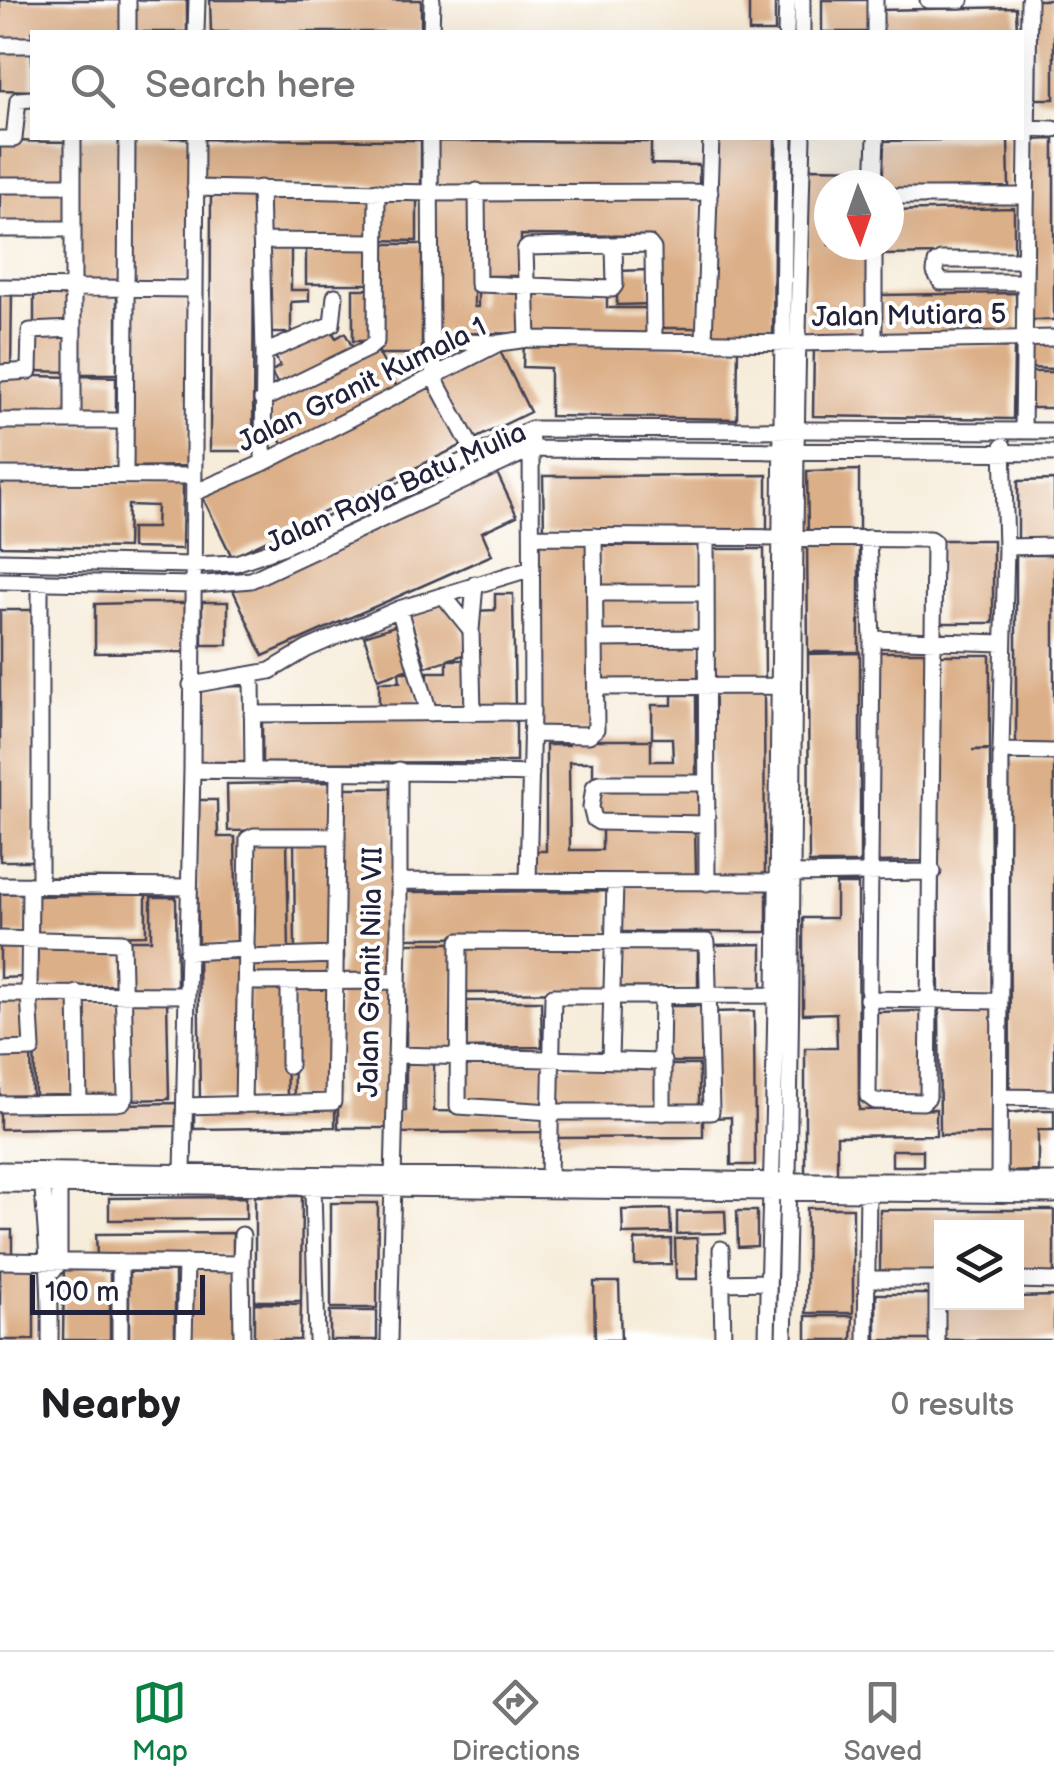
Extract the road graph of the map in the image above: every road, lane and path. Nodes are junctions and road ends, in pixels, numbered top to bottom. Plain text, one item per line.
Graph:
1 (128, 0) edge
2 (197, 0) edge
3 (432, 0) edge
4 (787, 0) edge
5 (802, 0) edge
6 (876, 0) edge
7 (928, 0) edge
8 (938, 0) edge
9 (961, 0) edge
10 (1030, 0) edge
11 (128, 30) edge
12 (196, 30) edge
13 (431, 30) edge
14 (786, 30) edge
15 (802, 30) edge
16 (875, 30) edge
17 (30, 45) edge
18 (0, 46) edge
19 (1025, 57) edge
20 (30, 99) edge
21 (1054, 128) edge
22 (1024, 133) edge
23 (1054, 137) edge
24 (0, 139) edge
25 (73, 140) edge
26 (127, 140) edge
27 (196, 140) edge
28 (430, 140) edge
29 (711, 140) edge
30 (786, 140) edge
31 (803, 140) edge
32 (876, 140) edge
33 (875, 170) edge
34 (0, 184) edge
35 (73, 185) junction
36 (195, 188) junction
37 (260, 188) junction
38 (377, 191) junction
39 (477, 191) junction
40 (710, 192) junction
41 (431, 193) junction
42 (904, 196) edge
43 (1026, 196) junction
44 (0, 229) edge
45 (73, 230) junction
46 (261, 241) junction
47 (376, 242) junction
48 (614, 245) junction
49 (874, 260) edge
50 (1025, 260) junction
51 (1024, 282) junction
52 (0, 286) edge
53 (74, 286) junction
54 (526, 286) junction
55 (125, 288) junction
56 (194, 290) junction
57 (335, 296) dead end
58 (73, 329) junction
59 (1022, 338) junction
60 (1054, 338) edge
61 (528, 339) junction
62 (654, 339) junction
63 (431, 342) junction
64 (704, 342) junction
65 (874, 342) junction
66 (499, 343) junction
67 (789, 343) junction
68 (264, 353) junction
69 (0, 374) edge
70 (434, 378) junction
71 (262, 400) junction
72 (73, 420) junction
73 (0, 421) edge
74 (124, 421) junction
75 (531, 429) junction
76 (788, 429) junction
77 (1054, 431) edge
78 (1003, 432) junction
79 (1023, 432) junction
80 (532, 449) junction
81 (789, 452) junction
82 (475, 454) junction
83 (1004, 454) junction
84 (1054, 454) edge
85 (263, 464) junction
86 (0, 475) edge
87 (125, 476) junction
88 (194, 485) junction
89 (532, 536) junction
90 (594, 536) junction
91 (706, 538) junction
92 (787, 538) junction
93 (868, 538) junction
94 (1054, 546) edge
95 (1006, 547) junction
96 (0, 561) edge
97 (192, 565) junction
98 (532, 568) junction
99 (0, 581) edge
100 (40, 582) junction
101 (475, 584) junction
102 (194, 585) junction
103 (595, 593) junction
104 (706, 593) junction
105 (443, 595) junction
106 (398, 609) junction
107 (471, 630) junction
108 (706, 638) junction
109 (596, 639) junction
110 (872, 640) junction
111 (935, 641) junction
112 (1003, 643) junction
113 (252, 676) junction
114 (192, 685) junction
115 (705, 686) junction
116 (780, 686) junction
117 (598, 687) junction
118 (532, 712) junction
119 (430, 713) junction
120 (474, 713) junction
121 (252, 714) junction
122 (531, 734) junction
123 (1001, 751) junction
124 (1054, 752) edge
125 (192, 770) junction
126 (399, 770) junction
127 (253, 771) junction
128 (338, 773) junction
129 (530, 774) junction
130 (706, 783) junction
131 (706, 824) junction
132 (336, 836) junction
133 (933, 872) junction
134 (868, 873) junction
135 (784, 878) junction
136 (398, 881) junction
137 (528, 881) junction
138 (616, 882) junction
139 (707, 883) junction
140 (0, 885) edge
141 (35, 886) junction
142 (188, 887) junction
143 (0, 939) edge
144 (29, 940) junction
145 (612, 943) junction
146 (186, 952) junction
147 (247, 954) junction
148 (335, 954) junction
149 (398, 980) junction
150 (334, 981) junction
151 (246, 982) junction
152 (289, 982) junction
153 (29, 992) junction
154 (0, 994) edge
155 (77, 994) junction
156 (124, 994) junction
157 (186, 994) junction
158 (776, 995) junction
159 (613, 996) junction
160 (662, 996) junction
161 (709, 996) junction
162 (867, 1000) junction
163 (930, 1000) junction
164 (1000, 1000) junction
165 (0, 1050) edge
166 (396, 1054) junction
167 (458, 1054) junction
168 (550, 1057) junction
169 (610, 1060) junction
170 (663, 1061) junction
171 (289, 1066) dead end
172 (999, 1097) junction
173 (1054, 1098) edge
174 (80, 1103) junction
175 (0, 1104) edge
176 (244, 1105) junction
177 (186, 1106) junction
178 (550, 1112) junction
179 (664, 1114) junction
180 (0, 1170) edge
181 (183, 1172) junction
182 (549, 1176) junction
183 (51, 1178) junction
184 (1054, 1181) edge
185 (391, 1183) junction
186 (0, 1184) edge
187 (769, 1186) junction
188 (789, 1187) junction
189 (999, 1187) junction
190 (868, 1188) junction
191 (314, 1189) junction
192 (1054, 1195) edge
193 (242, 1236) dead end
194 (721, 1249) dead end
195 (0, 1261) edge
196 (120, 1262) junction
197 (186, 1263) junction
198 (242, 1264) junction
199 (52, 1267) junction
200 (867, 1278) junction
201 (934, 1280) edge
202 (1024, 1280) edge
203 (1054, 1281) edge
204 (768, 1282) junction
205 (722, 1283) junction
206 (938, 1310) edge
207 (50, 1340) edge
208 (120, 1340) edge
209 (184, 1340) edge
210 (242, 1340) edge
211 (317, 1340) edge
212 (389, 1340) edge
213 (723, 1340) edge
214 (767, 1340) edge
215 (784, 1340) edge
216 (866, 1340) edge
217 (936, 1340) edge

1 - 11 street
2 - 12 street
3 - 13 street
4 - 14 street
5 - 15 street
6 - 16 street
7 - 8 street
8 - 9 street
10 - 19 street
17 - 18 street
19 - 22 street
20 - 24 street
21 - 22 street
22 - 23 street
22 - 43 street
25 - 35 street
26 - 55 street
27 - 36 street
28 - 41 street
29 - 40 street
30 - 67 street
31 - 67 street
32 - 33 street
34 - 35 street
35 - 45 street
36 - 37 street
36 - 56 street
37 - 38 street
37 - 46 street
38 - 41 street
38 - 47 street
39 - 40 street
39 - 41 street
39 - 54 street
40 - 64 street
41 - 63 street
42 - 43 street
43 - 50 street
44 - 45 street
45 - 53 street
46 - 47 street
46 - 68 street
47 - 71 street
48 - 54 street
48 - 54 street
48 - 62 street
49 - 65 street
50 - 51 street
50 - 51 street
51 - 59 street
52 - 53 street
53 - 55 street
53 - 58 street
54 - 61 street
55 - 56 street
55 - 74 street
56 - 88 street
57 - 68 street
58 - 69 street
58 - 72 street
59 - 60 street, Jalan Mutiara 5
59 - 65 street, Jalan Mutiara 5
59 - 79 street
61 - 62 street, Jalan Granit Kumala 1
61 - 66 street, Jalan Granit Kumala 1
62 - 64 street, Jalan Granit Kumala 1
63 - 66 street
63 - 70 street
64 - 67 street, Jalan Granit Kumala 1
65 - 67 street, Jalan Mutiara 5
66 - 70 street, Jalan Granit Kumala 1
67 - 76 street
68 - 71 street
70 - 82 street
70 - 85 street, Jalan Granit Kumala 1
71 - 85 street
72 - 73 street
72 - 74 street
74 - 87 street
75 - 76 street
75 - 80 street
75 - 82 street
76 - 78 street
76 - 81 street
77 - 79 street
78 - 79 street
78 - 83 street
80 - 81 street, Jalan Raya Batu Mulia
80 - 89 street
80 - 102 street, Jalan Raya Batu Mulia
81 - 83 street, Jalan Raya Batu Mulia
81 - 92 street
82 - 97 street
83 - 84 street, Jalan Raya Batu Mulia
83 - 95 street
85 - 88 street, Jalan Granit Kumala 1
86 - 87 street
87 - 88 street
88 - 97 street
89 - 90 street
89 - 98 street
90 - 91 street
90 - 103 street
91 - 92 street
91 - 104 street
92 - 93 street
92 - 116 street
92 - 135 street
93 - 110 street
93 - 111 street
94 - 95 street
95 - 112 street
96 - 97 street
97 - 102 street
98 - 101 street
98 - 118 street
99 - 100 street, Jalan Raya Batu Mulia
100 - 102 street, Jalan Raya Batu Mulia
100 - 141 street
101 - 105 street
101 - 107 street
102 - 114 street
103 - 104 street
103 - 109 street
104 - 108 street
105 - 106 street
105 - 107 street
106 - 113 street
106 - 119 street
107 - 120 street
108 - 109 street
108 - 115 street
109 - 117 street
110 - 111 street
110 - 134 street
111 - 112 street
111 - 133 street
112 - 123 street
113 - 114 street
113 - 121 street
114 - 125 street
115 - 116 street
115 - 117 street
115 - 130 street
116 - 135 street
117 - 122 street
118 - 120 street
118 - 122 street
119 - 120 street
119 - 121 street
121 - 127 street
122 - 129 street
123 - 124 street
123 - 164 street
125 - 127 street
125 - 142 street
126 - 128 street
126 - 129 street
126 - 136 street, Jalan Granit Nila VII
127 - 128 street
128 - 132 street
129 - 137 street
130 - 131 street
130 - 131 street
131 - 139 street
132 - 147 street
132 - 148 street
133 - 134 street
133 - 163 street
134 - 135 street
134 - 162 street
135 - 139 street
135 - 158 street
135 - 188 street
136 - 137 street
136 - 149 street, Jalan Granit Nila VII
137 - 138 street
138 - 139 street
138 - 145 street
140 - 141 street
141 - 142 street
141 - 144 street
142 - 146 street
143 - 144 street
144 - 153 street
144 - 156 street
145 - 159 street
145 - 161 street
145 - 167 street
146 - 147 street
146 - 157 street
147 - 148 street
147 - 151 street
148 - 150 street
149 - 150 street
149 - 166 street, Jalan Granit Nila VII
150 - 152 street
150 - 176 street
151 - 152 street
151 - 176 street
152 - 171 street
153 - 154 street
153 - 155 street
153 - 165 street
155 - 156 street
155 - 174 street
156 - 157 street
156 - 174 street
157 - 177 street
158 - 161 street
158 - 187 street
159 - 160 street
159 - 168 street
159 - 169 street
160 - 161 street
160 - 170 street
161 - 179 street
162 - 163 street
162 - 163 street
163 - 164 street
164 - 172 street
166 - 167 street
166 - 185 street, Jalan Granit Nila VII
167 - 168 street
167 - 178 street
168 - 169 street
168 - 178 street
169 - 170 street
170 - 179 street
172 - 173 street
172 - 189 street
174 - 175 street
176 - 177 street
177 - 181 street
178 - 179 street
178 - 182 street
180 - 183 street
181 - 183 street
181 - 185 street
182 - 185 street
182 - 187 street
183 - 186 street
183 - 191 street
183 - 199 street
184 - 189 street
185 - 187 street
185 - 191 street
185 - 212 street, Jalan Granit Nila VII
187 - 188 street
187 - 204 street
188 - 190 street
188 - 215 street
189 - 190 street
189 - 192 street
190 - 200 street
191 - 211 street
193 - 198 street
194 - 205 street
195 - 199 street
196 - 197 street
196 - 199 street
196 - 208 street
197 - 198 street
197 - 209 street
198 - 210 street
199 - 207 street
200 - 201 street
200 - 216 street
202 - 203 street
204 - 205 street
204 - 214 street
205 - 213 street
206 - 217 street

